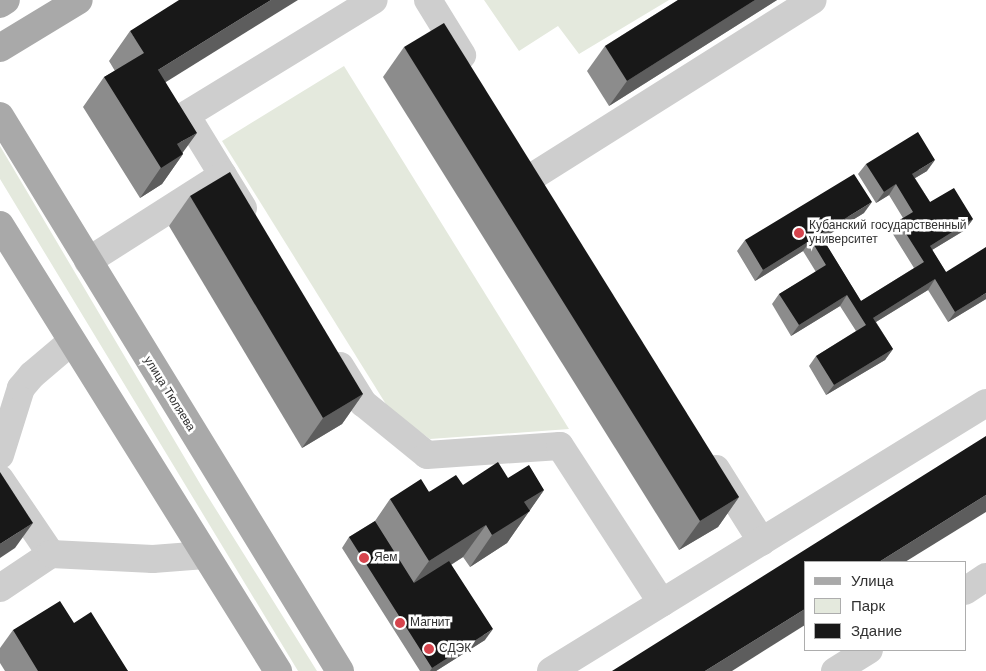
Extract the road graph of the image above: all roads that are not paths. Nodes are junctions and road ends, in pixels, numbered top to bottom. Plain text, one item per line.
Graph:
1 (6, 0) edge
2 (79, 0) edge
3 (374, 0) edge
4 (428, 0) edge
5 (813, 0) edge
6 (0, 4) edge
7 (0, 48) edge
8 (473, 73) edge
9 (0, 116) edge
10 (520, 149) edge
11 (223, 175) junction
12 (535, 175) junction
13 (551, 200) edge
14 (0, 225) edge
15 (254, 226) edge
16 (88, 261) junction
17 (72, 341) junction
18 (327, 344) edge
19 (986, 403) edge
20 (705, 450) edge
21 (0, 455) edge
22 (0, 479) edge
23 (762, 542) junction
24 (51, 554) junction
25 (205, 555) junction
26 (986, 577) edge
27 (0, 588) edge
28 (966, 589) edge
29 (662, 603) junction
30 (867, 651) edge
31 (838, 670) edge
32 (278, 671) edge
33 (340, 671) edge
34 (551, 671) edge

1 - 6 main road
2 - 7 main road
3 - 11 lane
4 - 8 lane
5 - 12 lane
9 - 16 main road, улица Тюляева
10 - 12 lane
11 - 15 lane
11 - 16 lane
12 - 13 lane
14 - 17 main road
16 - 33 main road, улица Тюляева
17 - 21 lane
17 - 25 main road
18 - 29 lane
19 - 23 lane
20 - 23 lane
22 - 24 lane
23 - 29 lane
24 - 25 lane
24 - 27 lane
25 - 32 main road
26 - 28 lane
29 - 34 lane
30 - 31 lane

